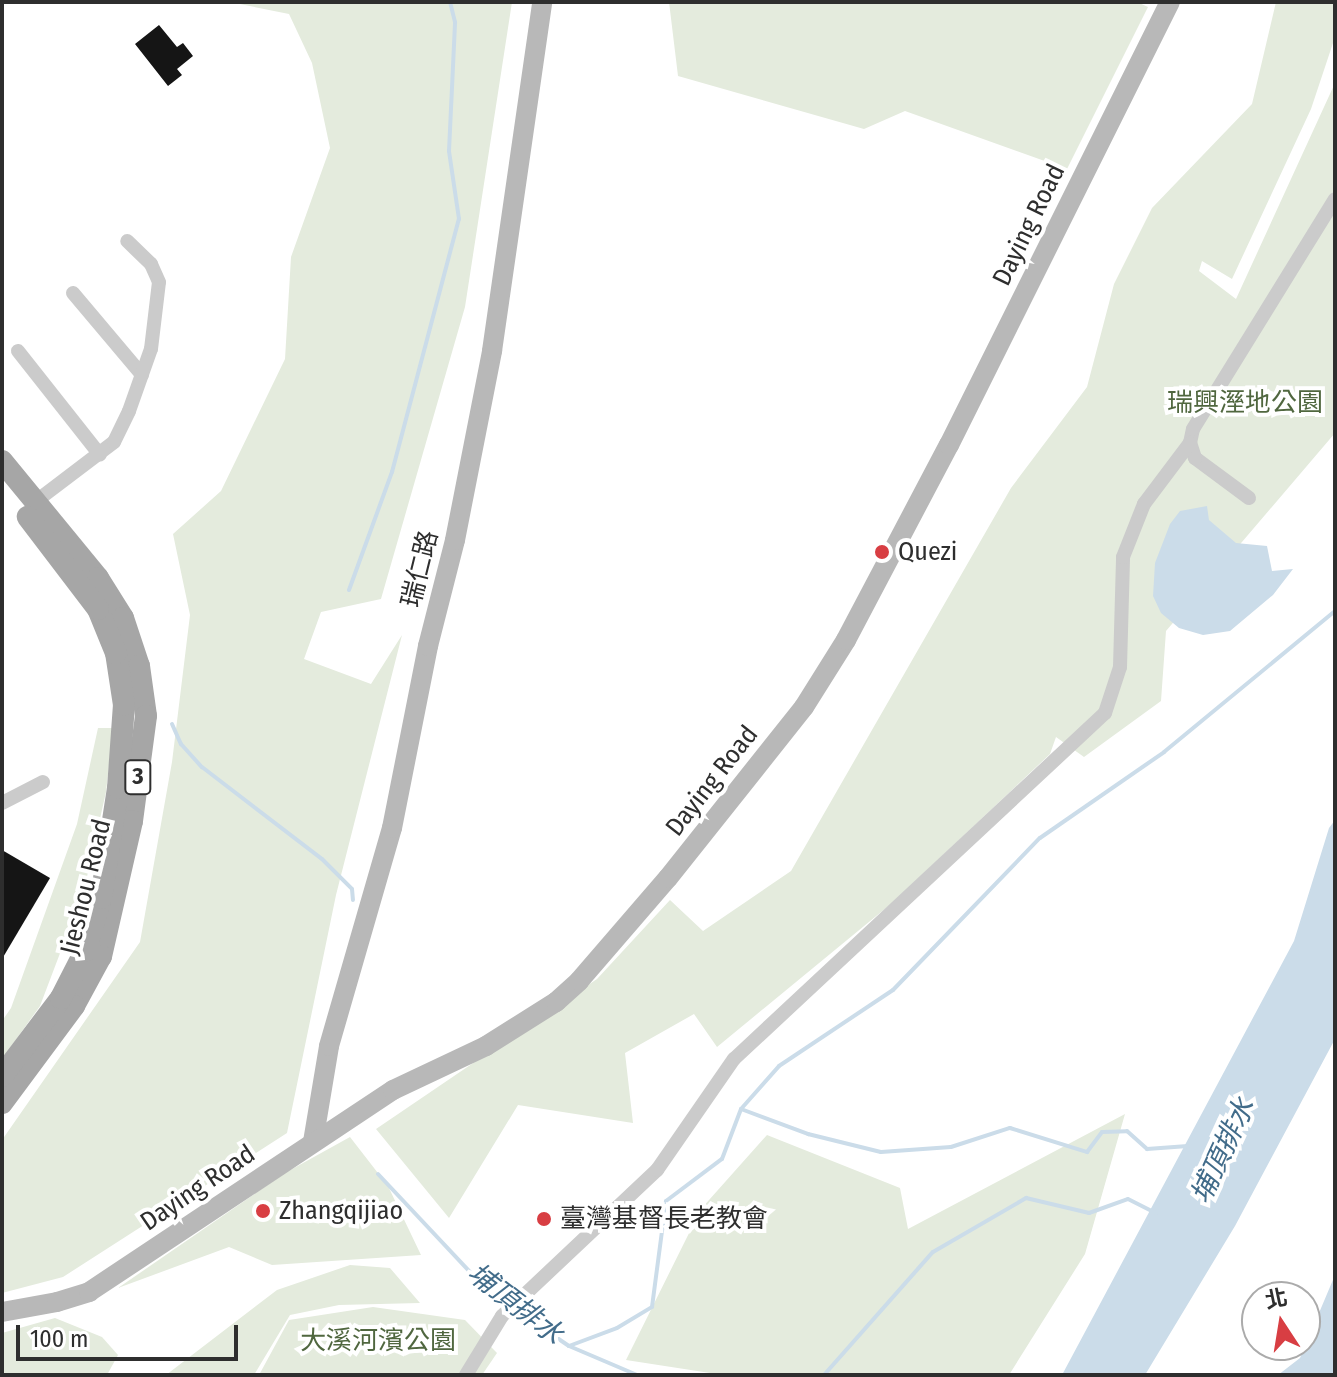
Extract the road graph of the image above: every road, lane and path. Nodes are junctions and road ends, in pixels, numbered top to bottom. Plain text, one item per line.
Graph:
1 (542, 2) edge
2 (1170, 2) edge
3 (1335, 199) edge
4 (127, 241) dead end
5 (73, 293) dead end
6 (18, 351) dead end
7 (142, 375) junction
8 (1190, 443) junction
9 (100, 455) junction
10 (2, 461) edge
11 (2, 485) edge
12 (1249, 498) dead end
13 (35, 502) junction
14 (43, 782) dead end
15 (2, 803) edge
16 (2, 1076) edge
17 (2, 1103) edge
18 (313, 1142) junction
19 (2, 1312) edge
20 (466, 1375) edge

1 - 18 street, 瑞仁路
2 - 18 street, Daying Road
3 - 8 street
4 - 7 street
5 - 7 street
6 - 9 street
7 - 9 street
8 - 12 street
8 - 20 street
9 - 13 street
10 - 13 main road, Jieshou Road / 3
11 - 16 main road, Jieshou Road / 3
13 - 17 main road, Jieshou Road / 3
14 - 15 street
18 - 19 street, Daying Road

